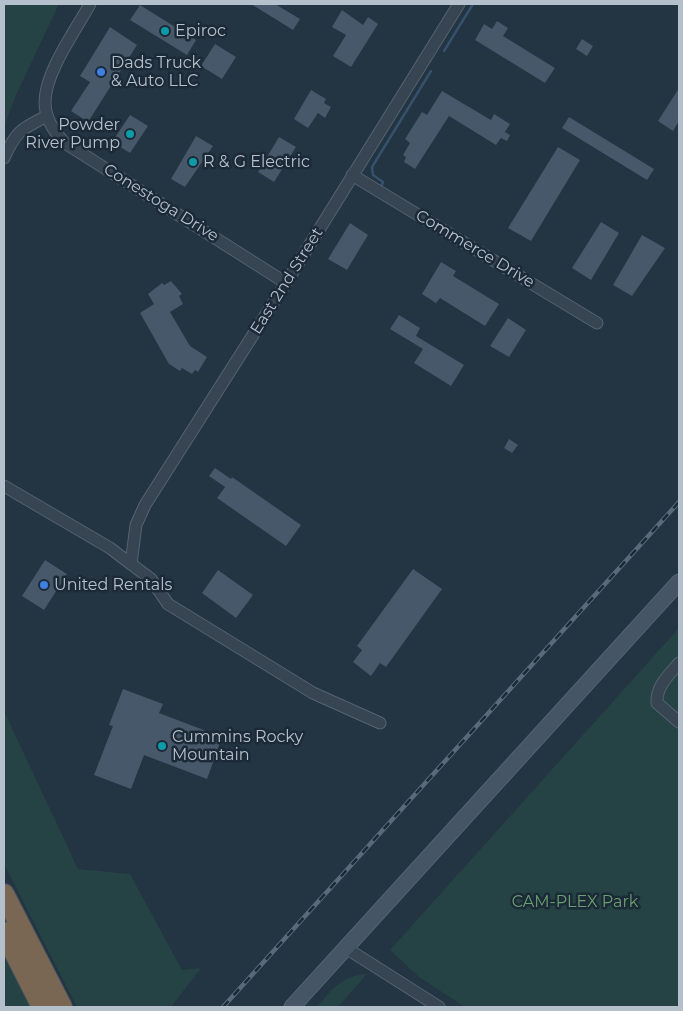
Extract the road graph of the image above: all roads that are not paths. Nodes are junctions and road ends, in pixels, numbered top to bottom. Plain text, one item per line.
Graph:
1 (90, 4) edge
2 (459, 4) edge
3 (47, 116) junction
4 (4, 158) edge
5 (352, 175) junction
6 (286, 283) junction
7 (597, 323) dead end
8 (4, 486) edge
9 (131, 564) junction
10 (679, 582) edge
11 (679, 663) edge
12 (679, 722) edge
13 (380, 723) dead end
14 (4, 894) edge
15 (4, 932) edge
16 (346, 948) junction
17 (42, 1007) edge
18 (62, 1007) edge
19 (292, 1007) edge
20 (439, 1007) edge

1 - 3 street
2 - 5 street, East 2nd Street
3 - 4 street
3 - 6 street, Conestoga Drive
5 - 6 street, East 2nd Street
5 - 7 street, Commerce Drive
6 - 9 street, East 2nd Street
8 - 9 street
9 - 13 street
10 - 16 main road
11 - 12 street
14 - 18 highway
15 - 17 highway
16 - 19 main road
16 - 20 street

